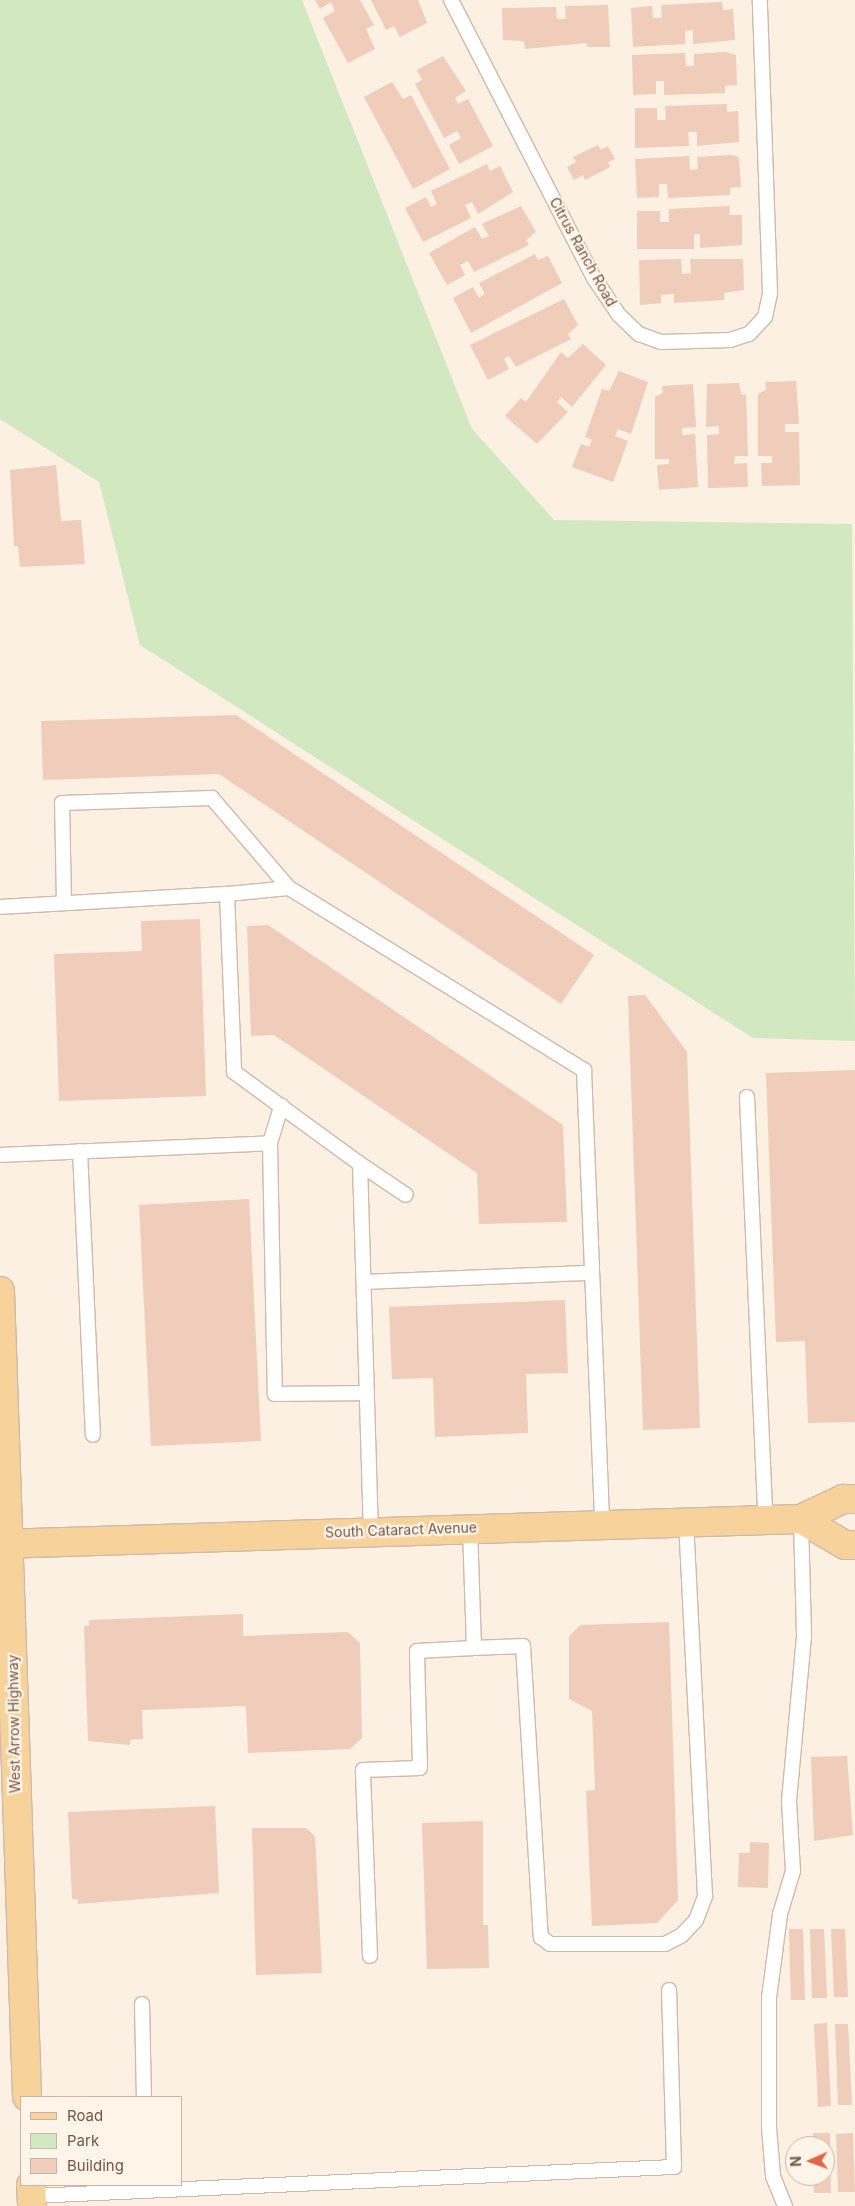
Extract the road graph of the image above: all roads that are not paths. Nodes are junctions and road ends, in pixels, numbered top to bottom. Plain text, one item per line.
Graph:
1 (451, 0) edge
2 (760, 0) edge
3 (289, 888) junction
4 (227, 894) junction
5 (64, 904) junction
6 (0, 907) edge
7 (747, 1097) dead end
8 (281, 1106) junction
9 (270, 1143) junction
10 (80, 1151) junction
11 (0, 1155) edge
12 (360, 1164) junction
13 (406, 1195) dead end
14 (592, 1273) junction
15 (364, 1282) junction
16 (0, 1291) edge
17 (367, 1393) junction
18 (93, 1435) dead end
19 (855, 1499) edge
20 (765, 1517) junction
21 (801, 1518) junction
22 (686, 1520) junction
23 (602, 1523) junction
24 (470, 1527) junction
25 (371, 1531) junction
26 (5, 1544) edge
27 (855, 1545) edge
28 (474, 1648) junction
29 (370, 1956) dead end
30 (669, 1990) dead end
31 (142, 2004) dead end
32 (27, 2096) edge
33 (144, 2096) edge
34 (147, 2188) edge
35 (32, 2196) edge
36 (785, 2206) edge

1 - 2 lane, Citrus Ranch Road
3 - 4 lane
3 - 5 lane
3 - 14 lane
4 - 5 lane
4 - 8 lane
5 - 6 lane
7 - 20 lane
8 - 9 lane
8 - 12 lane
9 - 10 lane
9 - 17 lane
10 - 11 lane
10 - 18 lane
12 - 13 lane
12 - 15 lane
14 - 15 lane
14 - 23 lane
15 - 17 lane
16 - 26 main road, West Arrow Highway
17 - 25 lane
19 - 21 main road, South Cataract Avenue
20 - 21 main road, South Cataract Avenue
20 - 22 main road, South Cataract Avenue
21 - 27 main road, South Cataract Avenue
21 - 36 lane
22 - 23 main road, South Cataract Avenue
22 - 28 lane
23 - 24 main road, South Cataract Avenue
24 - 25 main road, South Cataract Avenue
24 - 28 lane
25 - 26 main road, South Cataract Avenue
26 - 32 main road, West Arrow Highway
28 - 29 lane
30 - 34 lane
31 - 33 lane
34 - 35 lane

